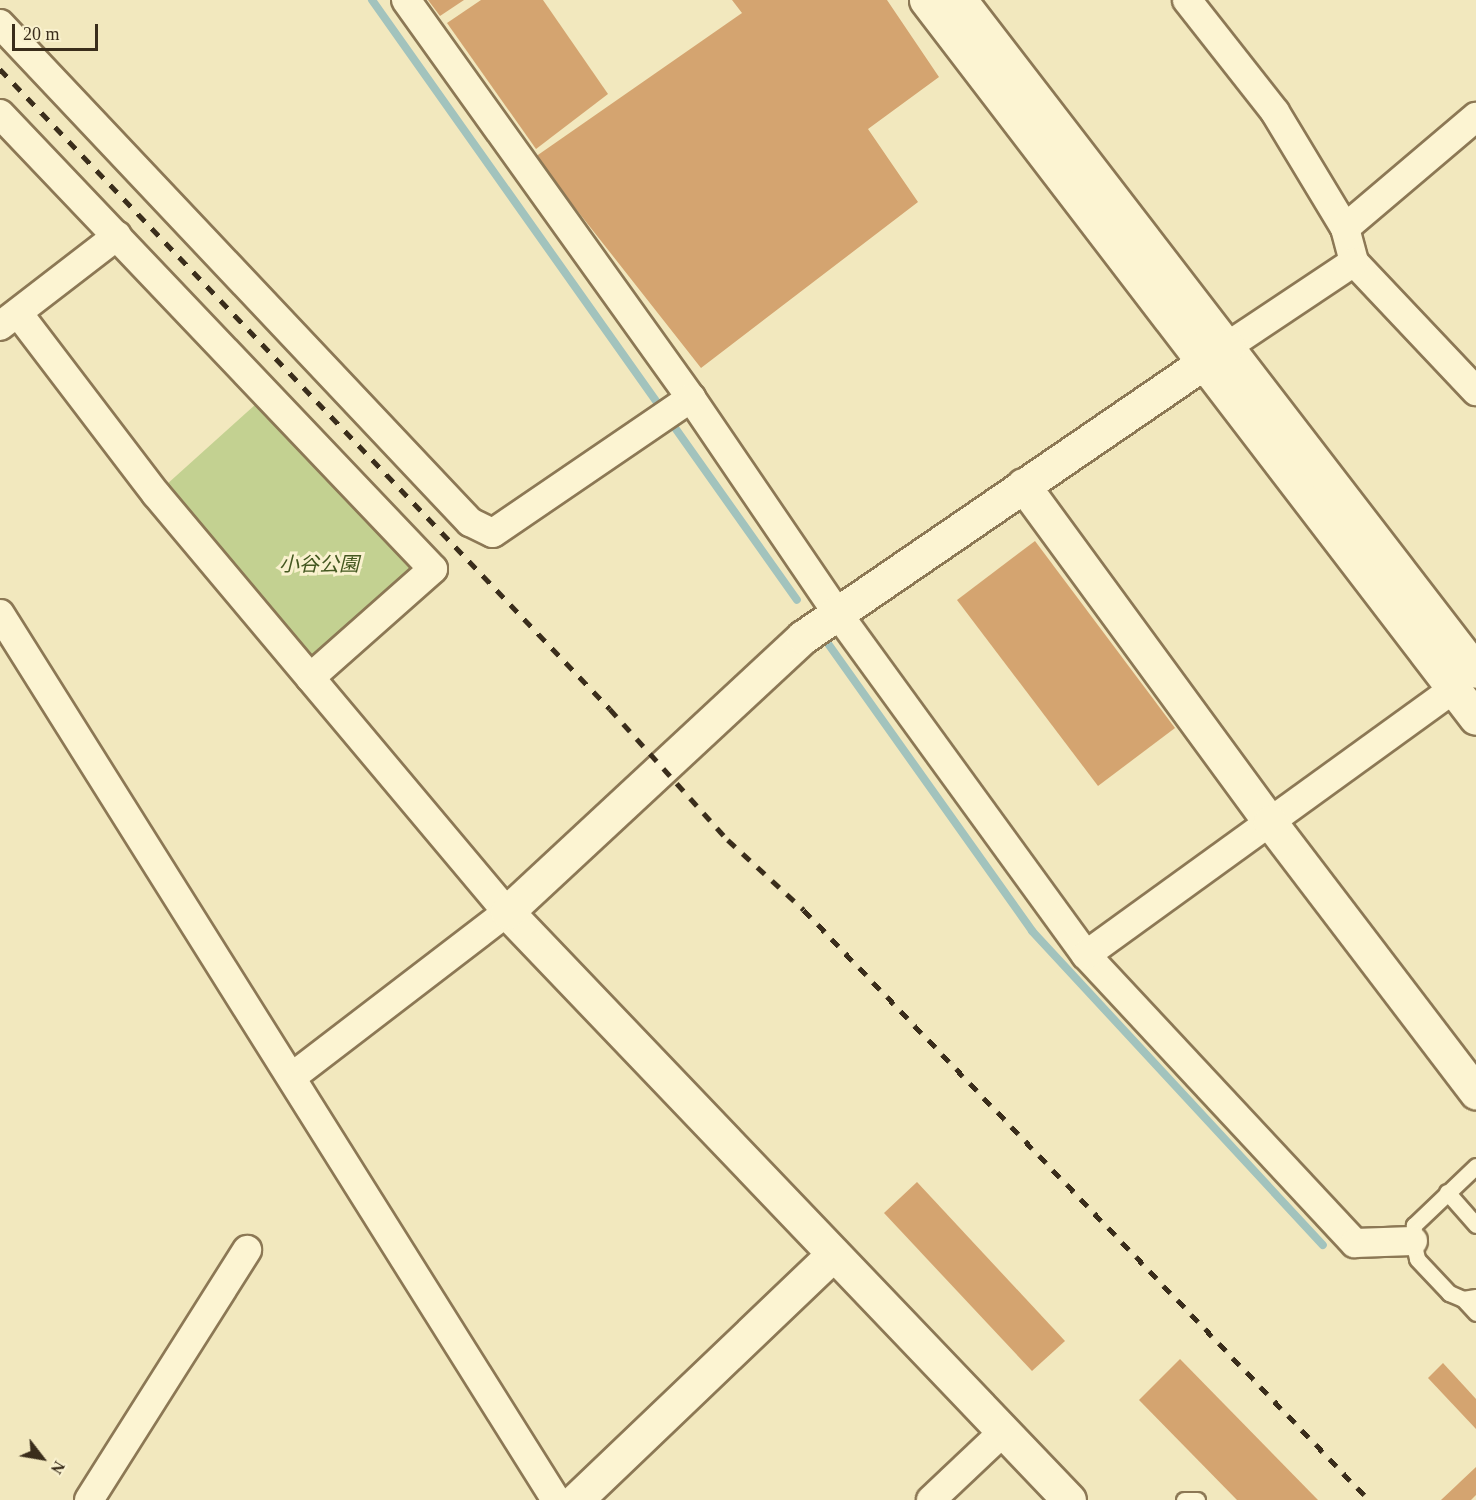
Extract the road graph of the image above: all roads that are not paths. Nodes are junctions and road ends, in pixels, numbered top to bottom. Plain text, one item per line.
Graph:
1 (405, 0) edge
2 (927, 0) edge
3 (960, 0) edge
4 (1187, 0) edge
5 (0, 24) edge
6 (0, 114) edge
7 (1476, 117) edge
8 (1345, 228) junction
9 (117, 236) junction
10 (1354, 262) junction
11 (9, 320) edge
12 (1216, 353) junction
13 (1476, 391) edge
14 (674, 410) junction
15 (1023, 485) junction
16 (836, 610) junction
17 (0, 614) edge
18 (310, 678) junction
19 (1465, 680) edge
20 (1476, 718) edge
21 (1270, 822) junction
22 (507, 912) junction
23 (1086, 955) junction
24 (292, 1077) junction
25 (1476, 1092) edge
26 (1476, 1166) edge
27 (1447, 1192) junction
28 (1476, 1225) edge
29 (1413, 1241) junction
30 (247, 1250) dead end
31 (833, 1254) junction
32 (1470, 1298) edge
33 (1476, 1313) edge
34 (1003, 1432) junction
35 (89, 1500) edge
36 (556, 1500) edge
37 (576, 1500) edge
38 (932, 1500) edge
39 (1069, 1500) edge
40 (1184, 1500) edge
41 (1197, 1500) edge

1 - 14 street
2 - 12 street
3 - 12 street
4 - 8 street
5 - 14 street
6 - 9 street
7 - 8 street
8 - 10 street
9 - 11 street
9 - 18 street
10 - 12 street
10 - 13 street
11 - 18 street
12 - 15 street
12 - 19 street
14 - 16 street
15 - 16 street
15 - 21 street
16 - 22 street
16 - 23 street
17 - 24 street
18 - 22 street
19 - 20 street
19 - 21 street
21 - 23 street
21 - 25 street
22 - 24 street
22 - 31 street
23 - 29 street
24 - 36 street
26 - 27 lane
27 - 28 lane
27 - 29 lane
29 - 32 lane
30 - 35 street
31 - 34 street
31 - 37 street
32 - 33 lane
34 - 38 street
34 - 39 street
40 - 41 lane

